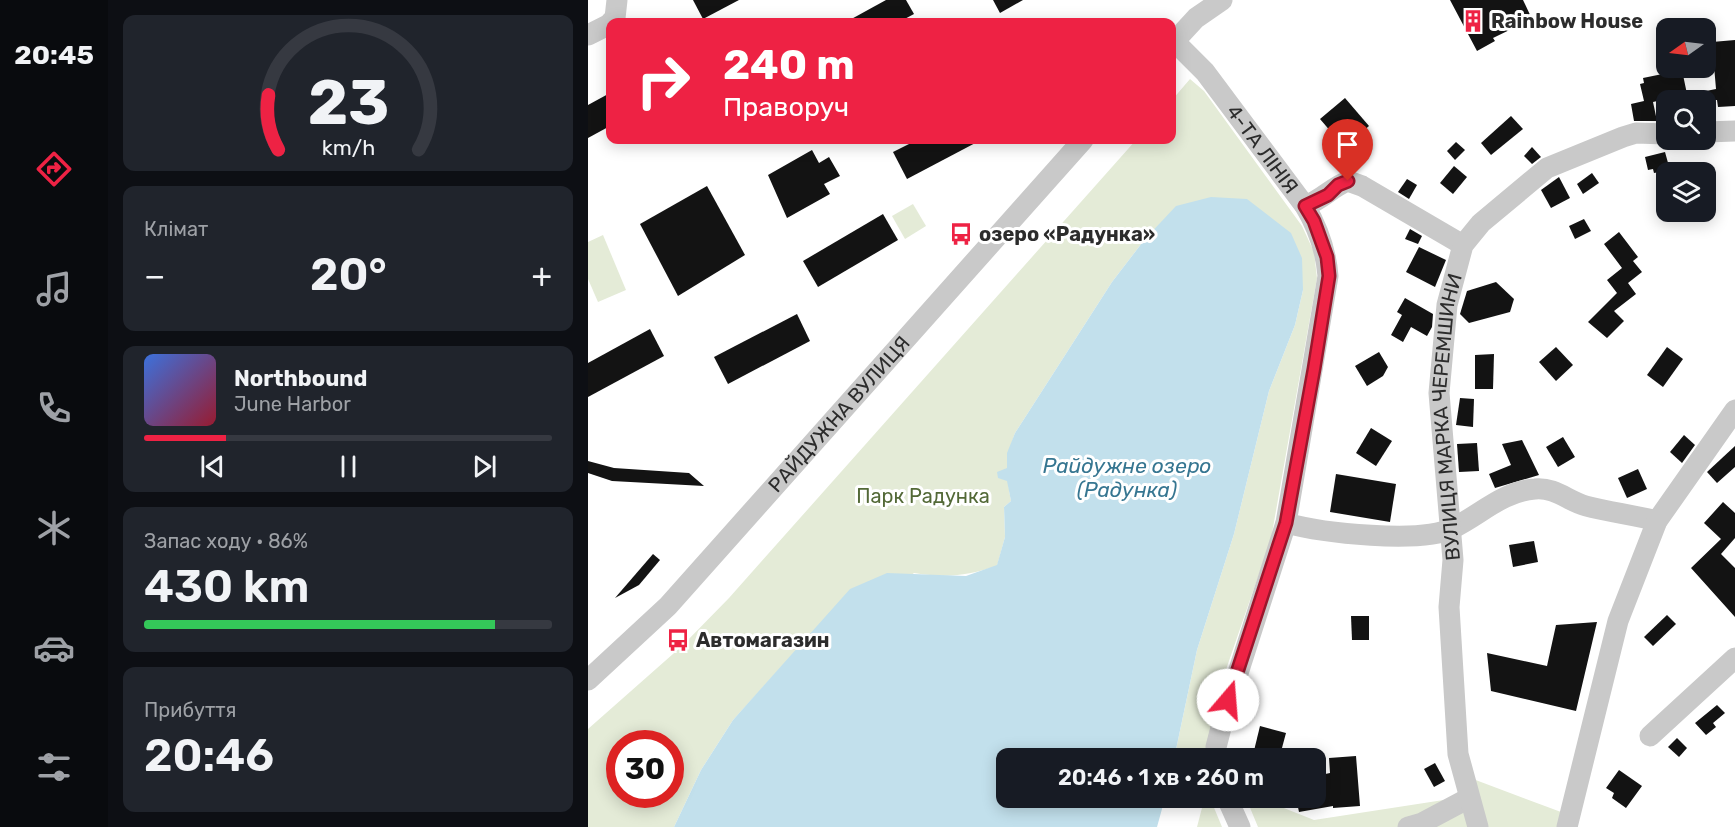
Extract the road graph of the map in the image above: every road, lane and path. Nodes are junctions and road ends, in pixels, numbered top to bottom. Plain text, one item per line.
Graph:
1 (617, 0) edge
2 (1222, 0) edge
3 (615, 18) edge
4 (606, 28) edge
5 (588, 35) edge
6 (1176, 39) edge
7 (1176, 45) edge
8 (1735, 131) edge
9 (1716, 132) edge
10 (1656, 134) edge
11 (1079, 144) edge
12 (1305, 206) junction
13 (1463, 245) junction
14 (1735, 410) edge
15 (1657, 521) junction
16 (1286, 523) junction
17 (1451, 530) junction
18 (1735, 658) edge
19 (590, 673) edge
20 (1650, 736) dead end
21 (1216, 748) edge
22 (1469, 798) junction
23 (1231, 808) edge
24 (1240, 827) edge
25 (1408, 827) edge
26 (1478, 827) edge
27 (1567, 827) edge

1 - 3 street
2 - 6 street
4 - 5 street
7 - 12 street, 4-ТА ЛІНІЯ
8 - 9 street
10 - 13 street, ВУЛИЦЯ МАРКА ЧЕРЕМШИНИ
11 - 19 street, РАЙДУЖНА ВУЛИЦЯ
12 - 13 street
12 - 16 street, 4-ТА ЛІНІЯ
13 - 17 street, ВУЛИЦЯ МАРКА ЧЕРЕМШИНИ
14 - 15 street
15 - 17 street
15 - 27 street
16 - 17 street
16 - 21 street, 4-ТА ЛІНІЯ
17 - 22 street, ВУЛИЦЯ МАРКА ЧЕРЕМШИНИ
18 - 20 street
22 - 25 street
22 - 26 street, ВУЛИЦЯ МАРКА ЧЕРЕМШИНИ
23 - 24 street

